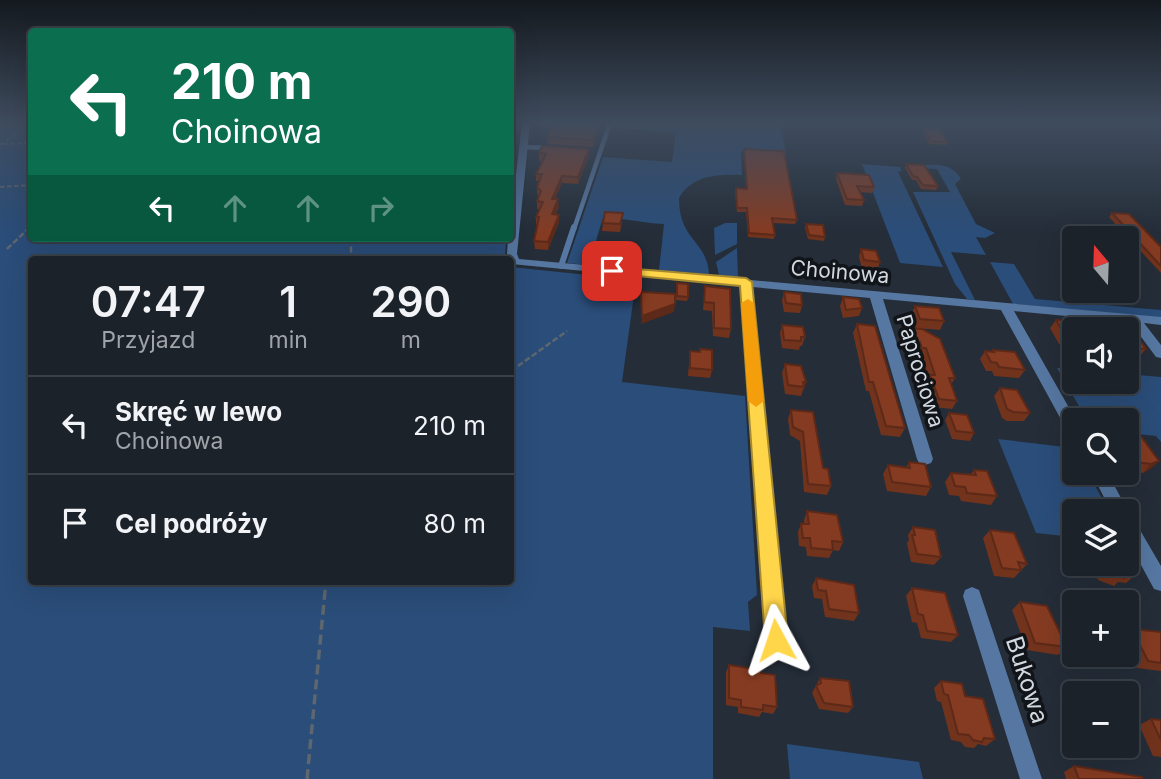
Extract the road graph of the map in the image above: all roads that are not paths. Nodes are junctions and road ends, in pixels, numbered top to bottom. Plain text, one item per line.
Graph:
1 (523, 159) edge
2 (598, 159) edge
3 (514, 236) edge
4 (514, 259) edge
5 (561, 266) junction
6 (746, 282) junction
7 (876, 294) junction
8 (1005, 306) junction
9 (1122, 317) edge
10 (1139, 319) edge
11 (1161, 321) edge
12 (1139, 326) edge
13 (1161, 354) edge
14 (1062, 408) edge
15 (925, 459) dead end
16 (1139, 544) edge
17 (1161, 583) edge
18 (972, 596) dead end
19 (776, 640) dead end
20 (1031, 779) edge

1 - 3 street, Choinowa
2 - 5 lane
4 - 5 street, Choinowa
5 - 6 street, Choinowa
6 - 7 street, Choinowa
6 - 19 street
7 - 8 street, Choinowa
7 - 15 street, Paprociowa
8 - 9 street, Choinowa
8 - 14 street
10 - 11 street, Choinowa
12 - 13 street
16 - 17 street
18 - 20 street, Bukowa

